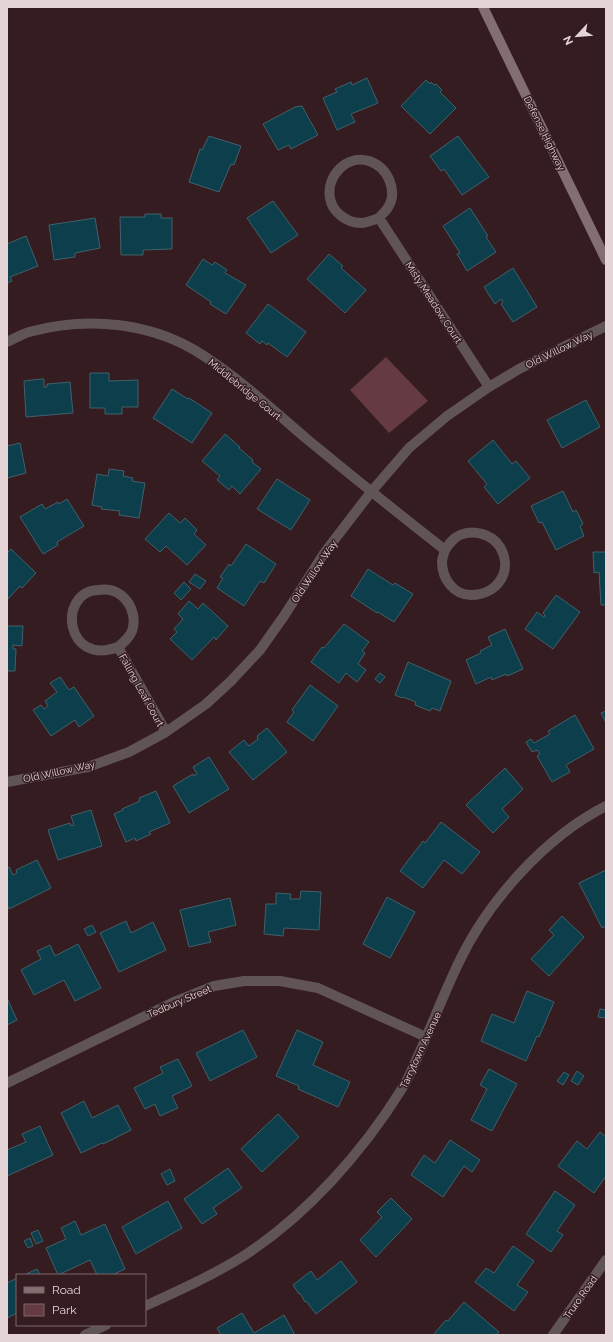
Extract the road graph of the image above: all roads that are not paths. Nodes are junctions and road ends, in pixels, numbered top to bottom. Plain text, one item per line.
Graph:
1 (483, 7) edge
2 (379, 218) junction
3 (606, 260) edge
4 (606, 326) edge
5 (7, 342) edge
6 (489, 387) junction
7 (371, 492) junction
8 (445, 550) junction
9 (118, 647) junction
10 (166, 732) junction
11 (7, 782) edge
12 (606, 806) edge
13 (426, 1037) junction
14 (7, 1082) edge
15 (606, 1260) edge
16 (146, 1306) edge
17 (104, 1326) edge
18 (85, 1335) edge
19 (553, 1335) edge

1 - 3 main road, Defense Highway
2 - 2 street
2 - 6 street, Misty Meadow Court
4 - 6 street, Old Willow Way
5 - 7 street, Middlebridge Court
6 - 7 street, Old Willow Way
7 - 8 street, Middlebridge Court
7 - 10 street, Old Willow Way
8 - 8 street
9 - 9 street, Falling Leaf Court
9 - 10 street, Falling Leaf Court
10 - 11 street, Old Willow Way
12 - 13 street, Tarrytown Avenue
13 - 14 street, Tedbury Street
13 - 16 street, Tarrytown Avenue
15 - 19 street, Truro Road
17 - 18 street

